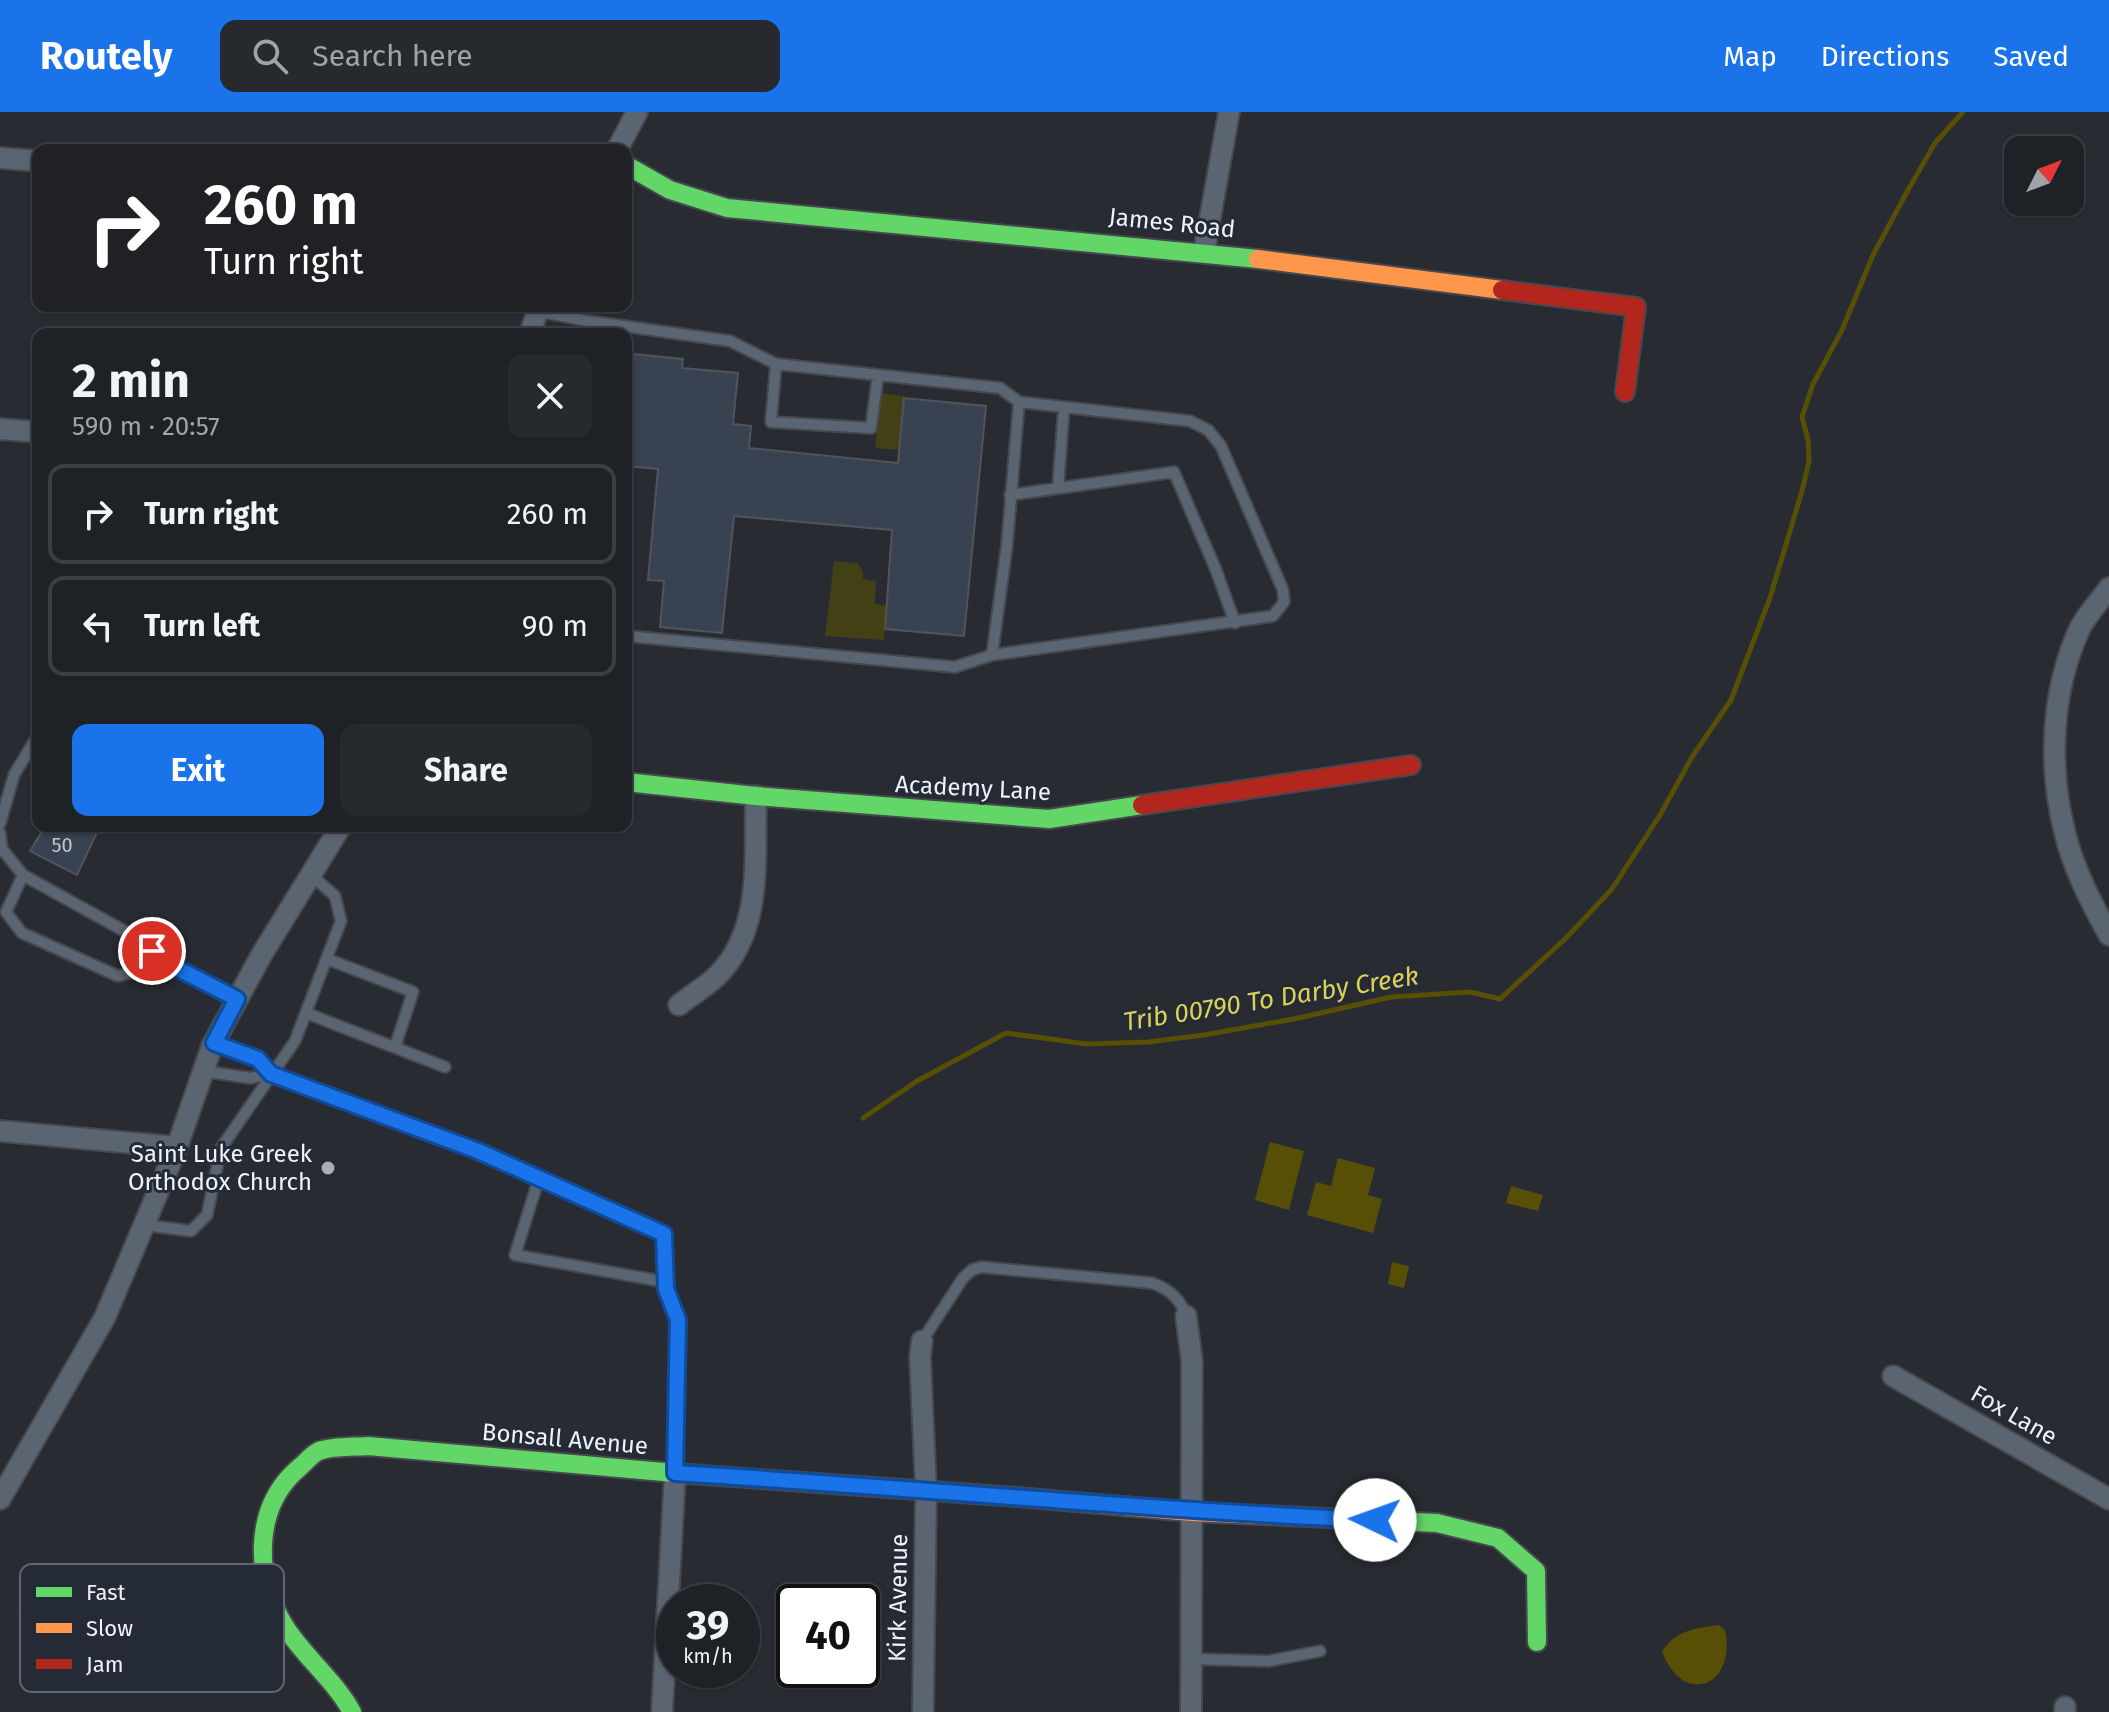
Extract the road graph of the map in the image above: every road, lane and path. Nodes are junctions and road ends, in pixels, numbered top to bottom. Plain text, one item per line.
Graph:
1 (637, 112) edge
2 (1229, 112) edge
3 (620, 144) edge
4 (0, 158) edge
5 (32, 161) edge
6 (632, 168) edge
7 (1204, 252) junction
8 (553, 312) edge
9 (588, 321) junction
10 (587, 328) edge
11 (776, 364) junction
12 (878, 375) junction
13 (1625, 392) dead end
14 (1019, 402) junction
15 (1064, 407) junction
16 (0, 429) edge
17 (32, 432) edge
18 (1058, 488) junction
19 (1010, 495) junction
20 (2109, 588) edge
21 (1235, 623) junction
22 (632, 637) edge
23 (992, 655) junction
24 (32, 745) edge
25 (1411, 765) dead end
26 (632, 783) edge
27 (756, 796) junction
28 (0, 824) edge
29 (337, 832) edge
30 (0, 833) edge
31 (23, 875) junction
32 (311, 875) junction
33 (2109, 935) edge
34 (327, 959) junction
35 (167, 963) junction
36 (237, 999) junction
37 (679, 1005) dead end
38 (306, 1013) junction
39 (214, 1043) junction
40 (395, 1047) junction
41 (445, 1067) dead end
42 (202, 1071) junction
43 (271, 1074) junction
44 (0, 1131) edge
45 (177, 1147) junction
46 (539, 1178) junction
47 (144, 1225) junction
48 (666, 1282) junction
49 (1186, 1316) joint
50 (922, 1341) joint
51 (1893, 1376) dead end
52 (675, 1473) junction
53 (926, 1489) junction
54 (0, 1499) edge
55 (2109, 1499) edge
56 (1192, 1512) junction
57 (263, 1564) edge
58 (284, 1625) edge
59 (1537, 1642) dead end
60 (1320, 1651) dead end
61 (1191, 1659) junction
62 (352, 1712) edge
63 (662, 1712) edge
64 (923, 1712) edge
65 (1191, 1712) edge

1 - 3 street
2 - 7 street
4 - 5 street
6 - 7 street, James Road
7 - 13 street, James Road
8 - 9 lane
9 - 10 lane
9 - 11 lane
11 - 12 lane
11 - 12 lane
12 - 14 lane
14 - 15 lane
14 - 19 lane
15 - 18 lane
15 - 21 lane
16 - 17 street
18 - 19 lane
18 - 21 lane
19 - 23 lane
20 - 33 street
21 - 23 lane
22 - 23 lane
24 - 28 lane
25 - 27 street, Academy Lane
26 - 27 street, Academy Lane
27 - 37 street
29 - 32 street
30 - 31 lane
31 - 35 lane
31 - 35 lane
32 - 34 lane
32 - 36 street
34 - 38 lane
34 - 40 lane
35 - 36 lane
36 - 39 street
38 - 40 lane
38 - 43 lane
39 - 42 street
39 - 43 lane
40 - 41 lane
42 - 43 lane
42 - 45 street
43 - 46 lane
43 - 47 lane
44 - 45 street
45 - 47 street
46 - 48 lane
46 - 48 lane
47 - 54 street
48 - 52 lane
49 - 50 lane
49 - 56 street
50 - 53 street, Kirk Avenue
51 - 55 street, Fox Lane
52 - 53 street, Bonsall Avenue
52 - 57 street, Bonsall Avenue
52 - 63 street
53 - 56 street, Bonsall Avenue
53 - 64 street, Kirk Avenue
56 - 59 street, Bonsall Avenue
56 - 61 street
58 - 62 street, Bonsall Avenue
60 - 61 lane
61 - 65 street

